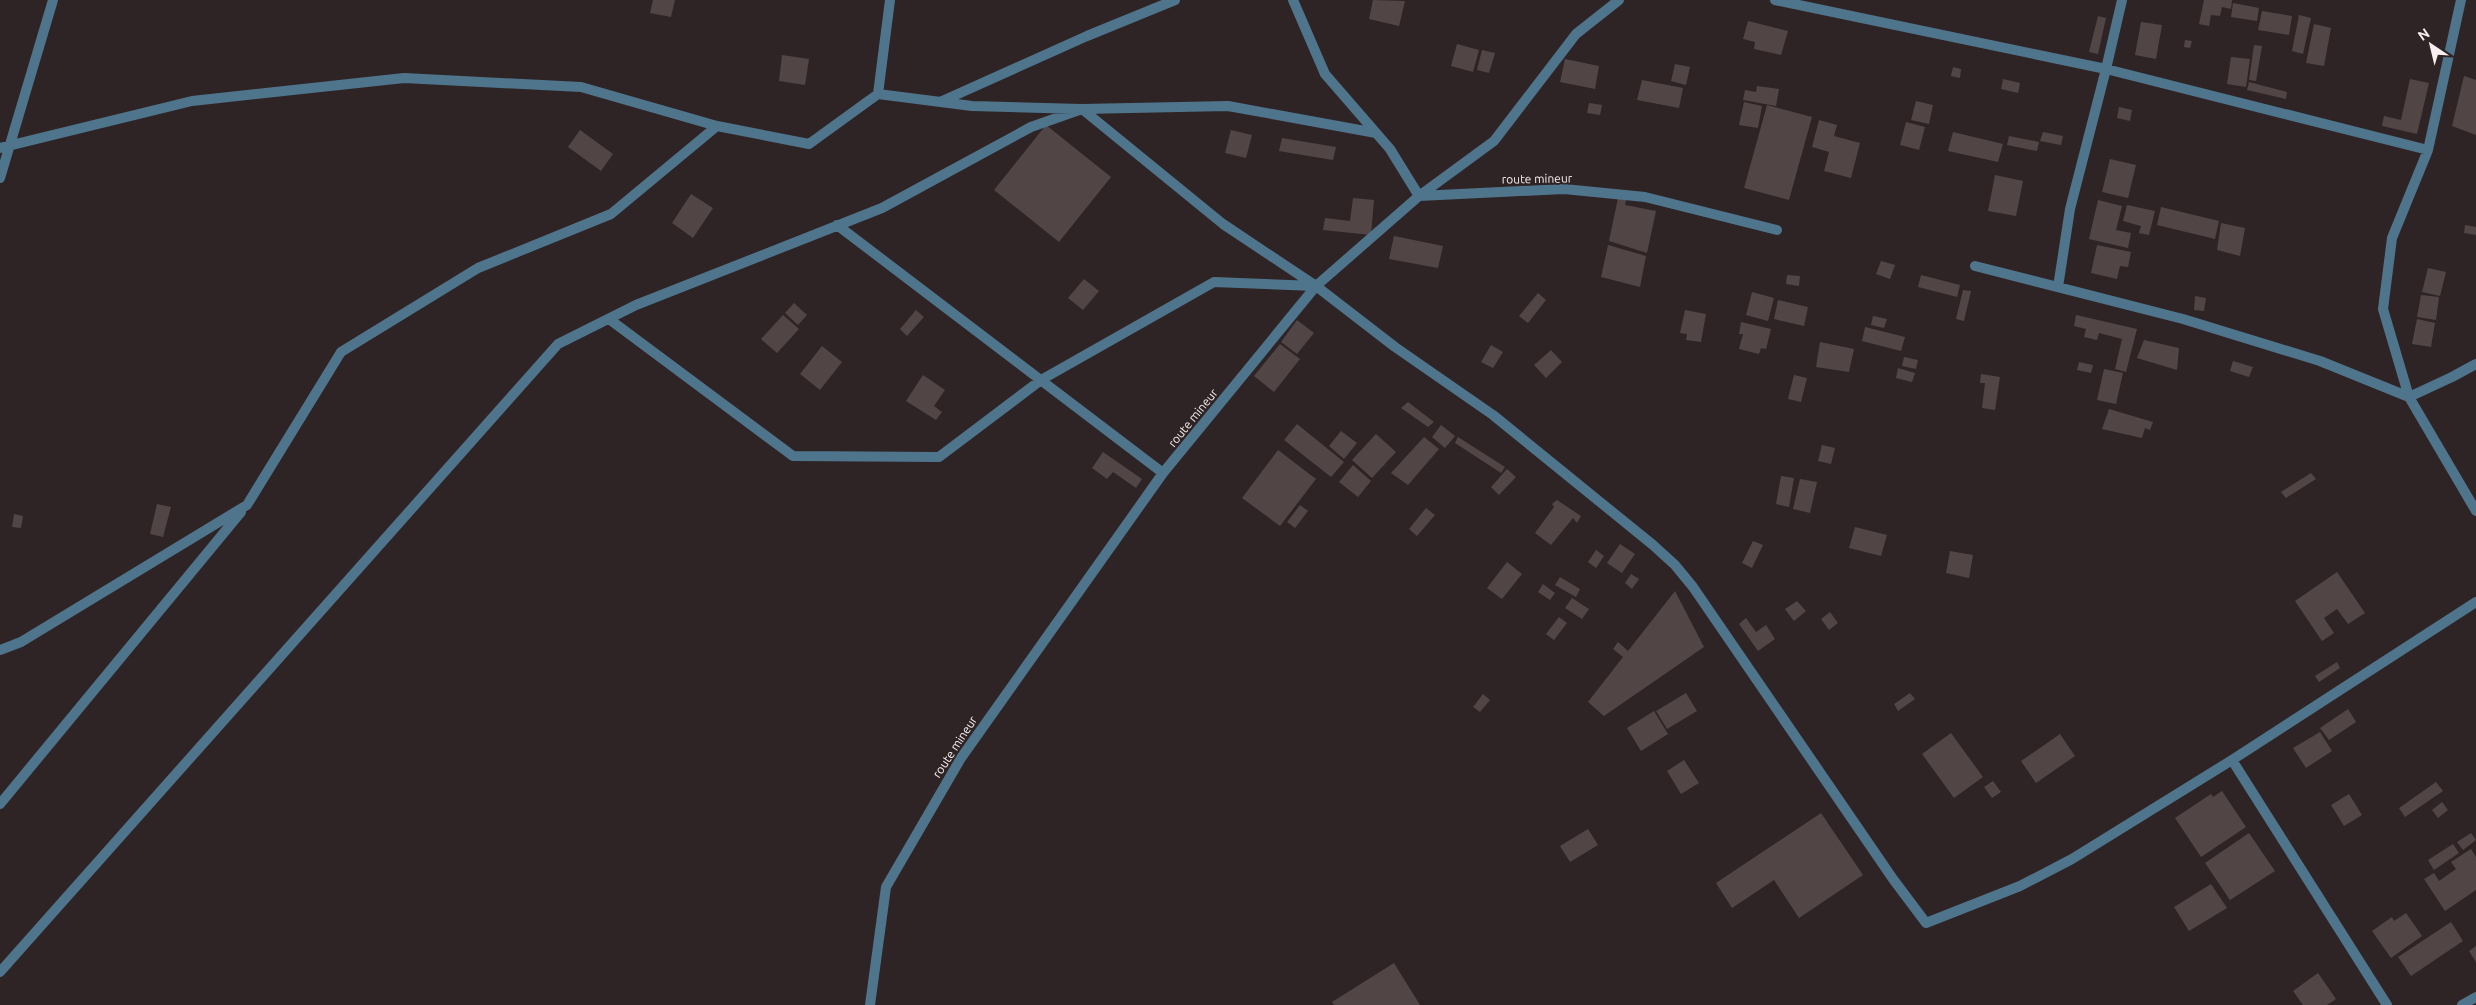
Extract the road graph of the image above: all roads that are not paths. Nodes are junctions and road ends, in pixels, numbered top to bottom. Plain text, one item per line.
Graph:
1 (53, 0) edge
2 (890, 0) edge
3 (1176, 0) edge
4 (1292, 0) edge
5 (1620, 0) edge
6 (1775, 0) edge
7 (2122, 0) edge
8 (2461, 0) edge
9 (2106, 69) junction
10 (878, 94) junction
11 (940, 102) junction
12 (1082, 109) junction
13 (717, 126) junction
14 (1376, 133) junction
15 (4, 147) edge
16 (2428, 150) junction
17 (0, 178) edge
18 (1419, 196) junction
19 (837, 225) junction
20 (1777, 230) dead end
21 (1975, 266) dead end
22 (1316, 286) junction
23 (2058, 287) junction
24 (609, 319) junction
25 (2476, 364) edge
26 (1041, 380) junction
27 (2409, 397) junction
28 (1163, 474) junction
29 (246, 505) junction
30 (2476, 511) edge
31 (2476, 602) edge
32 (0, 650) edge
33 (2232, 760) junction
34 (0, 804) edge
35 (0, 972) edge
36 (2476, 997) edge
37 (870, 1005) edge
38 (2387, 1005) edge
39 (2462, 1005) edge

1 - 15 street
2 - 10 street
3 - 11 street
4 - 14 street
5 - 18 street
6 - 9 street
7 - 9 street
8 - 16 street
9 - 16 street
9 - 23 street
10 - 11 street
10 - 13 street
11 - 12 street
12 - 14 street
12 - 19 street
12 - 22 street
13 - 15 street
13 - 29 street
14 - 18 street
15 - 17 street
16 - 27 street
18 - 20 street, route mineur
18 - 22 street, route mineur
19 - 24 street
19 - 26 street
21 - 23 street
22 - 26 street
22 - 28 street, route mineur
22 - 33 street
23 - 27 street
24 - 26 street
24 - 35 street
25 - 27 street
26 - 28 street
27 - 30 street
28 - 37 street, route mineur
29 - 32 street
29 - 34 street
31 - 33 street
33 - 38 street
36 - 39 street

